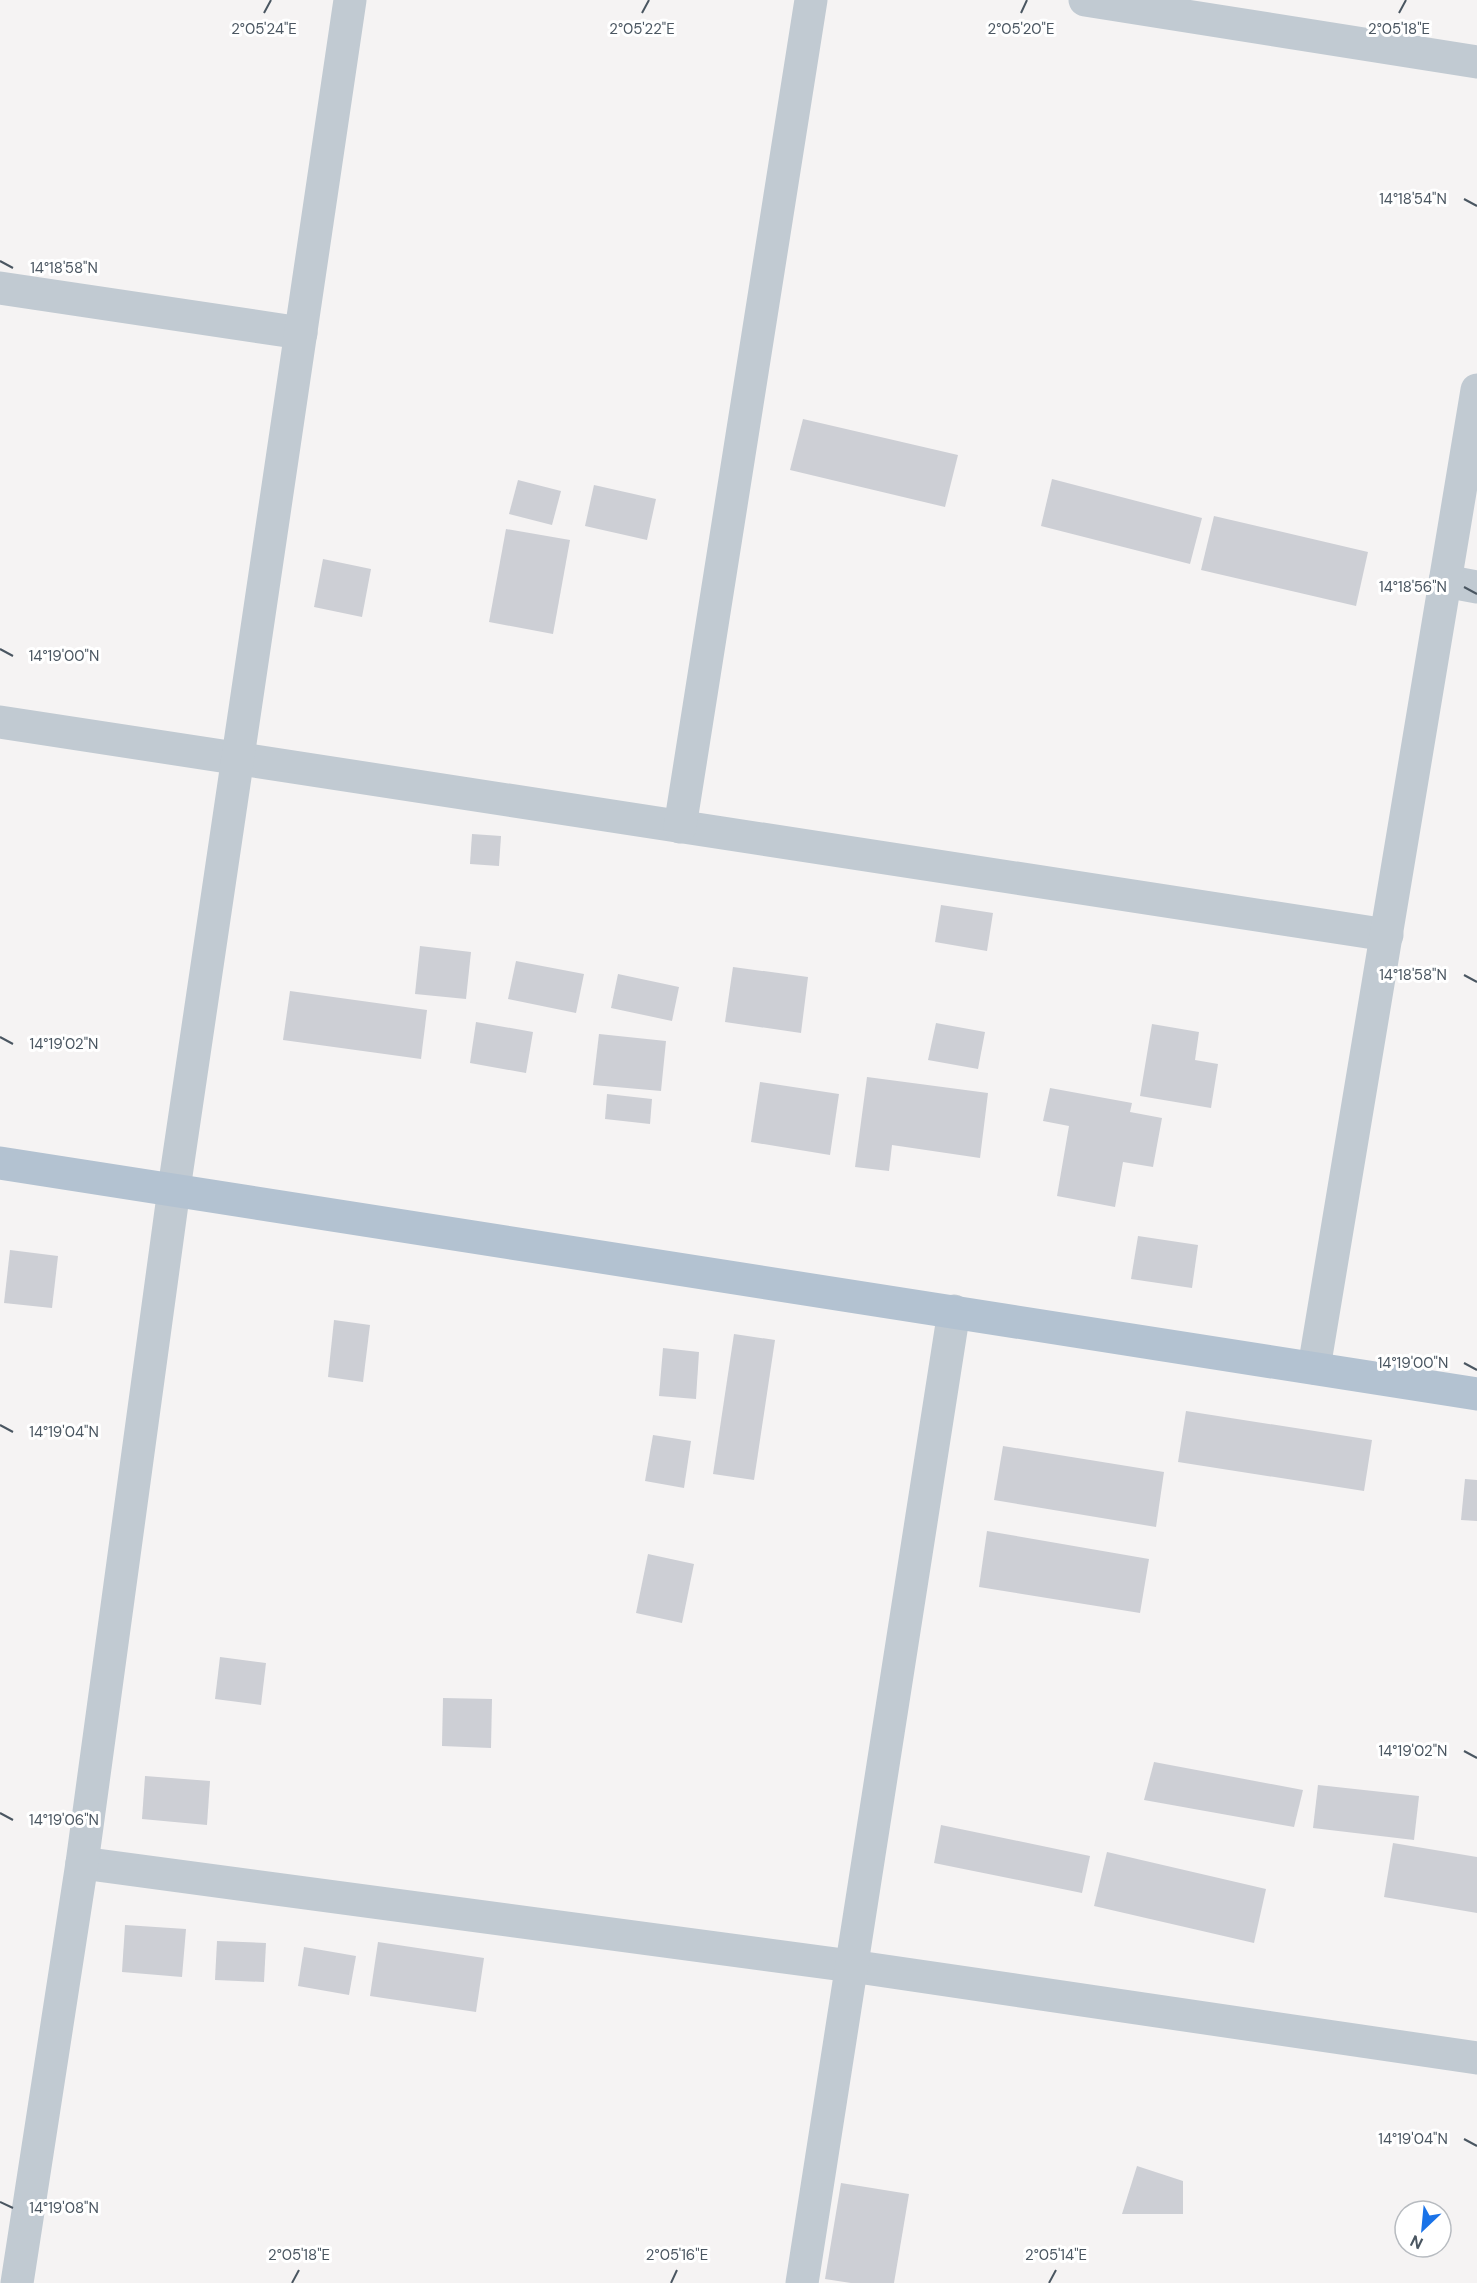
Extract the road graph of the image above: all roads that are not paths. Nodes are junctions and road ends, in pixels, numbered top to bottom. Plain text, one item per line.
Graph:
1 (350, 0) edge
2 (811, 0) edge
3 (1085, 0) edge
4 (1477, 62) edge
5 (0, 288) edge
6 (301, 333) junction
7 (1477, 390) edge
8 (1445, 581) junction
9 (1477, 586) edge
10 (0, 722) edge
11 (238, 759) junction
12 (680, 827) junction
13 (1387, 935) junction
14 (0, 1163) edge
15 (174, 1189) junction
16 (954, 1311) junction
17 (1314, 1368) junction
18 (1477, 1394) edge
19 (82, 1863) junction
20 (851, 1966) junction
21 (1477, 2058) edge
22 (17, 2283) edge
23 (802, 2283) edge

1 - 6 street
2 - 12 street
3 - 4 street
5 - 6 street
6 - 11 street
7 - 8 street
8 - 9 street
8 - 13 street
10 - 11 street
11 - 12 street
11 - 15 street
12 - 13 street
13 - 17 street
14 - 15 main road
15 - 16 main road
15 - 19 street
16 - 17 main road
16 - 20 street
17 - 18 main road
19 - 20 street
19 - 22 street
20 - 21 street
20 - 23 street

